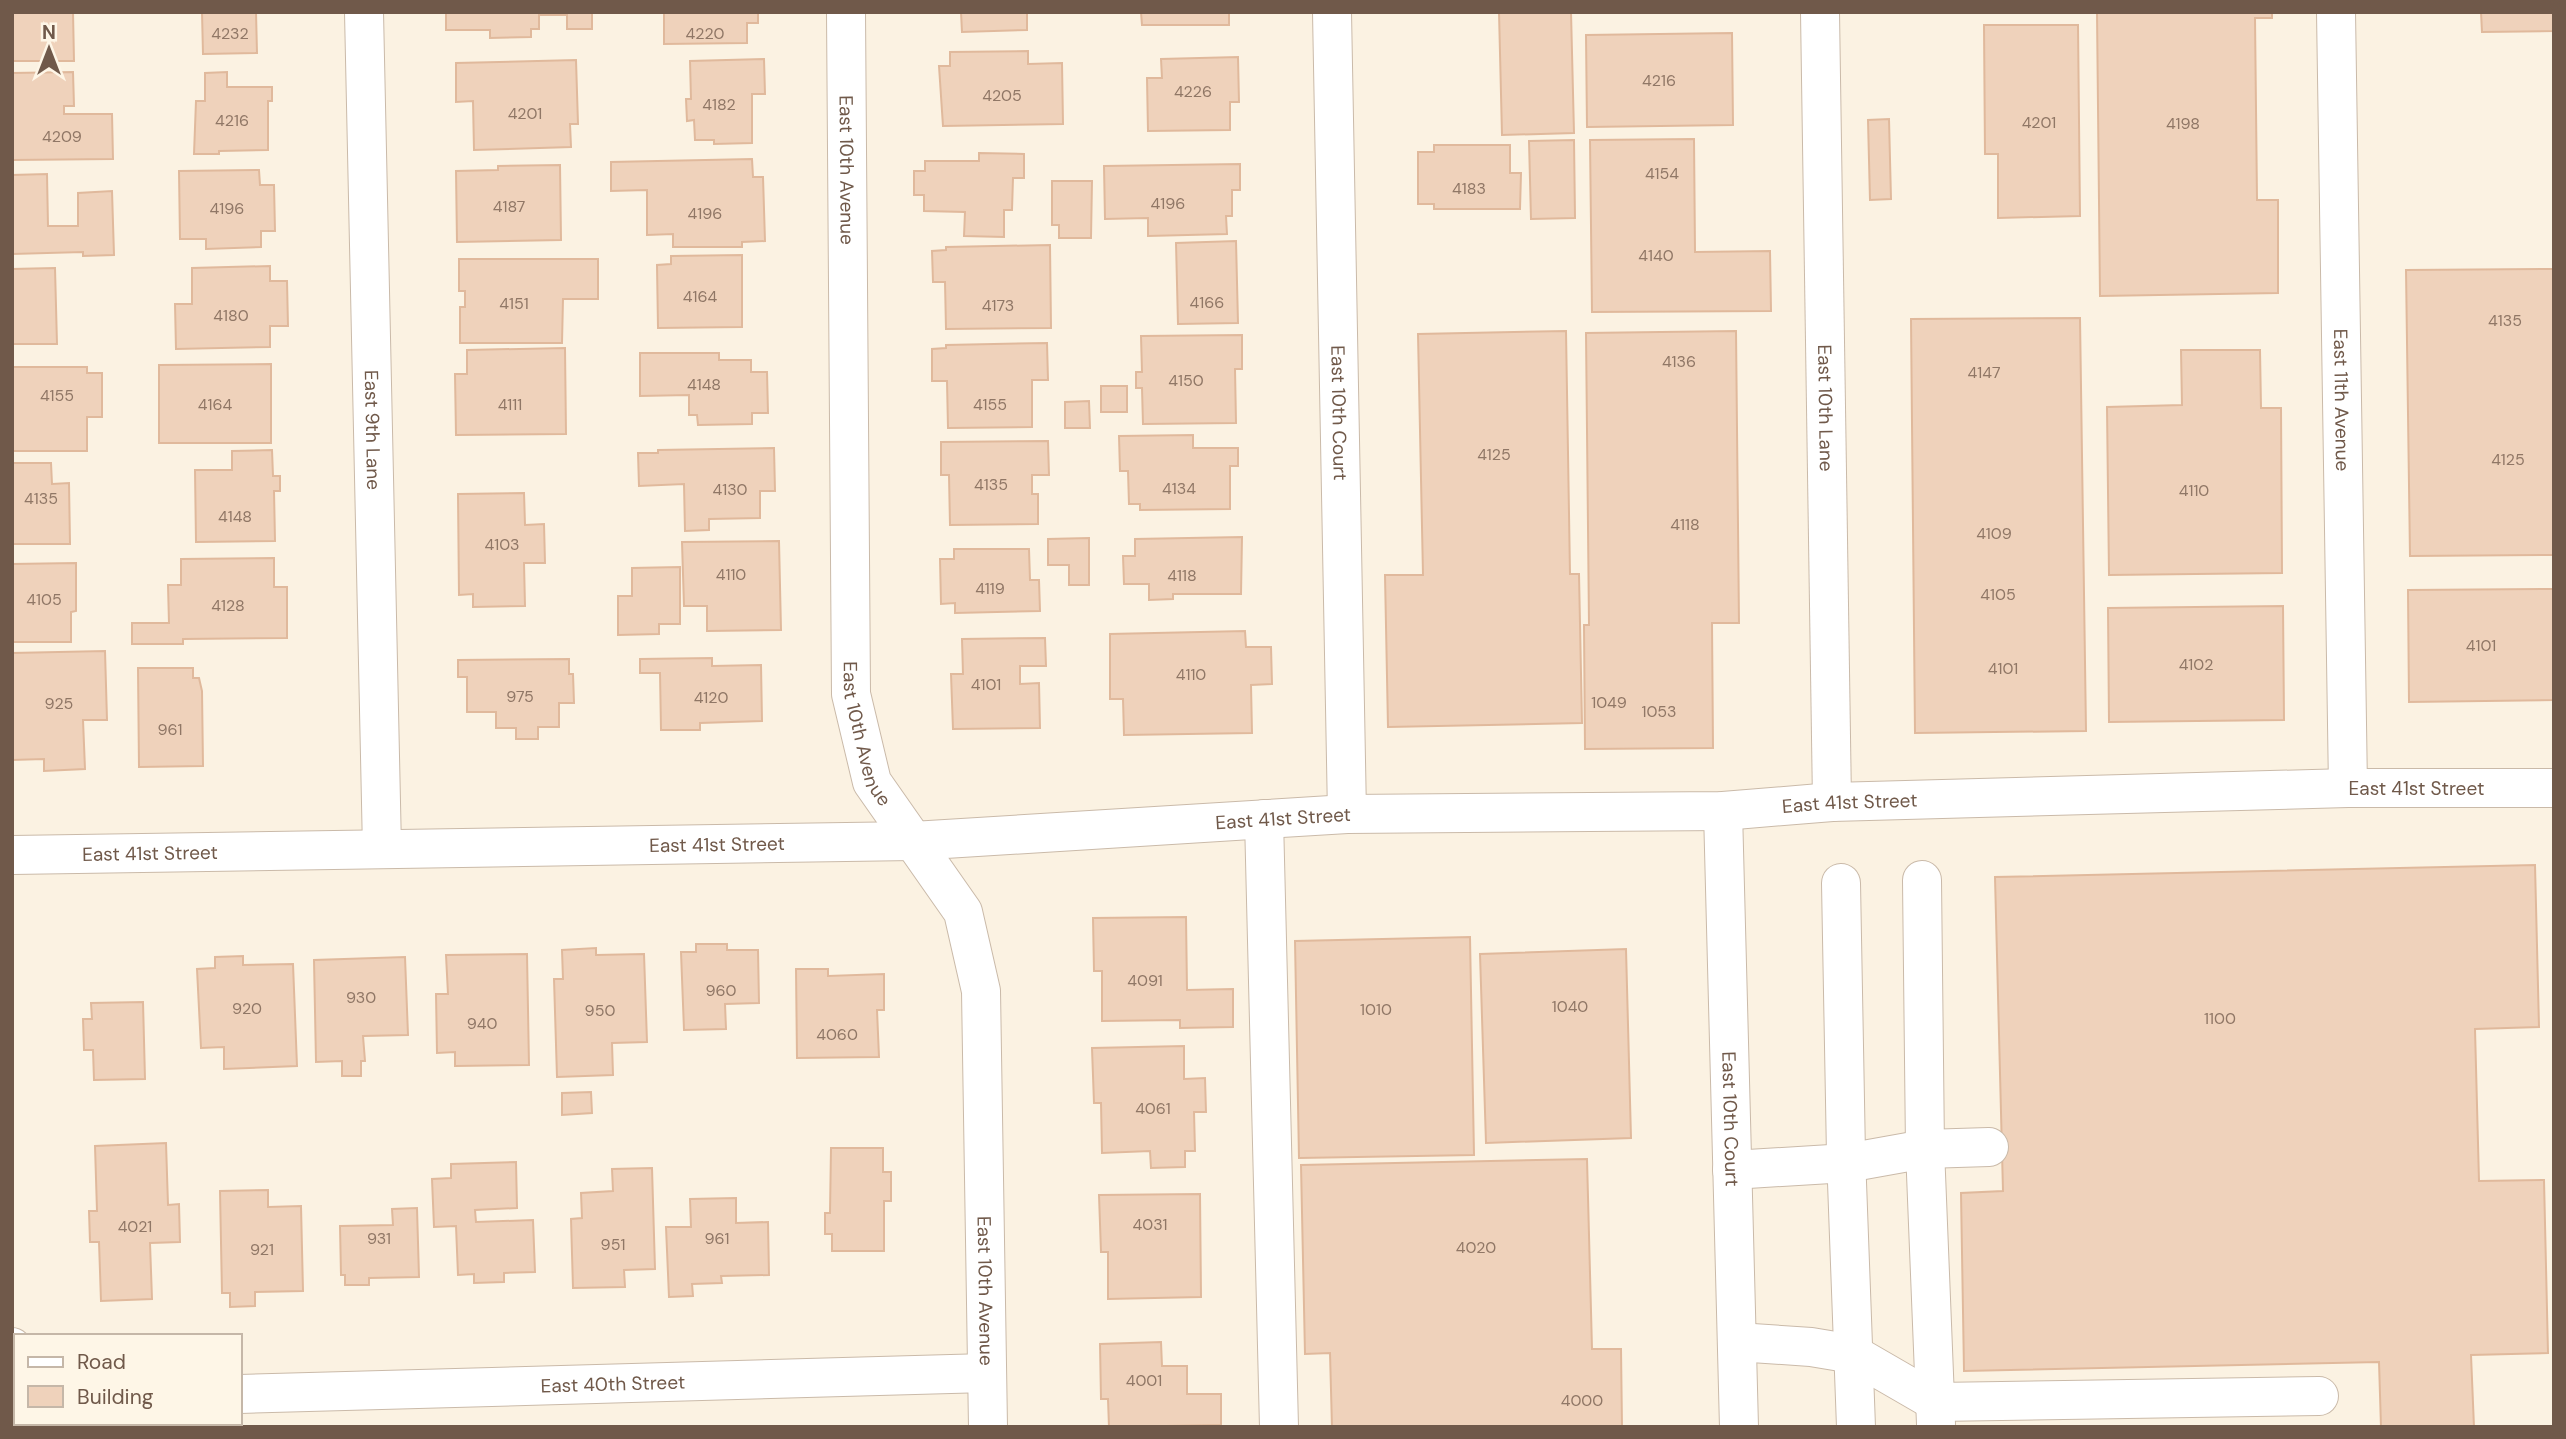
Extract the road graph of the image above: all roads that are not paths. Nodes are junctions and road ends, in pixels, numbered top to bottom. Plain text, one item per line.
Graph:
1 (364, 12) edge
2 (846, 12) edge
3 (1332, 12) edge
4 (1820, 12) edge
5 (2336, 12) edge
6 (2348, 788) junction
7 (2554, 788) edge
8 (1832, 802) junction
9 (1723, 811) junction
10 (1347, 814) junction
11 (1264, 818) junction
12 (913, 841) junction
13 (383, 849) junction
14 (12, 855) edge
15 (1922, 880) dead end
16 (1841, 883) dead end
17 (1989, 1147) dead end
18 (1926, 1149) junction
19 (1847, 1163) junction
20 (1732, 1170) junction
21 (1737, 1342) junction
22 (1853, 1354) junction
23 (986, 1373) junction
24 (242, 1394) edge
25 (2319, 1396) dead end
26 (1936, 1415) edge
27 (988, 1427) edge
28 (1279, 1427) edge
29 (1739, 1427) edge
30 (1856, 1427) edge

1 - 13 street, East 9th Lane
2 - 12 street, East 10th Avenue
3 - 10 street, East 10th Court
4 - 8 street, East 10th Lane
5 - 6 street, East 11th Avenue
6 - 7 street, East 41st Street
6 - 8 street, East 41st Street
8 - 9 street, East 41st Street
9 - 10 street, East 41st Street
9 - 20 street, East 10th Court
10 - 11 street, East 41st Street
11 - 12 street, East 41st Street
11 - 28 street
12 - 13 street, East 41st Street
12 - 23 street, East 10th Avenue
13 - 14 street, East 41st Street
15 - 18 street
16 - 19 street
17 - 18 street
18 - 19 street
18 - 26 street
19 - 20 street
19 - 22 street
20 - 21 street, East 10th Court
21 - 22 street
21 - 29 street, East 10th Court
22 - 26 street
22 - 30 street
23 - 24 street, East 40th Street
23 - 27 street, East 10th Avenue
25 - 26 street

